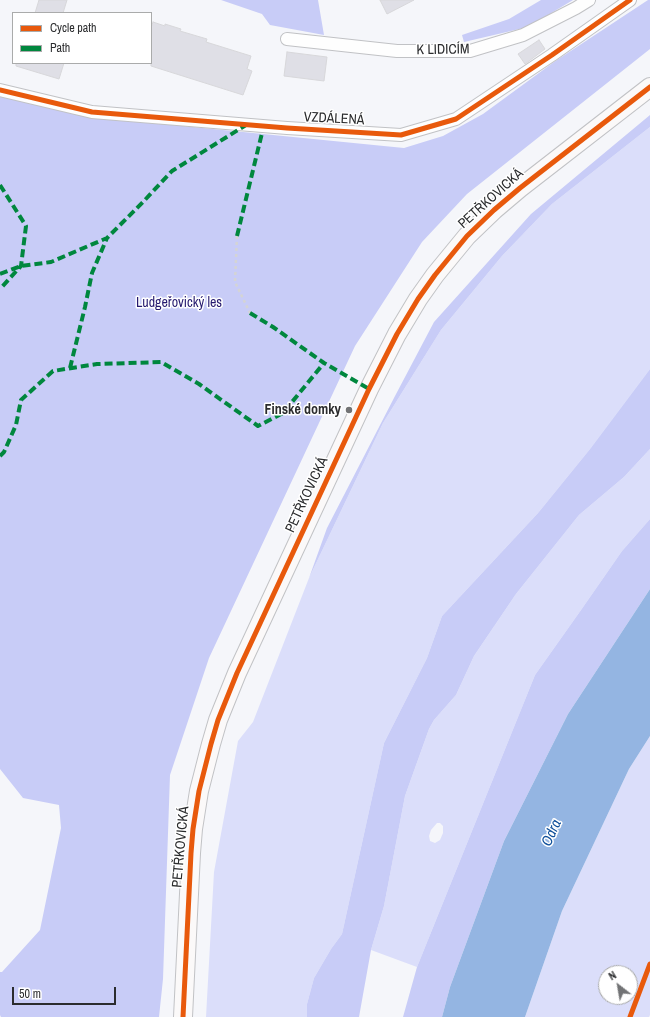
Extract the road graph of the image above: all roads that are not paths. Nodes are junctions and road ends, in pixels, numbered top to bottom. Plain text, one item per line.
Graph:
1 (589, 0) edge
2 (630, 0) edge
3 (287, 39) dead end
4 (650, 87) edge
5 (0, 90) edge
6 (183, 1017) edge

1 - 3 street, K LIDICÍM
2 - 5 street, VZDÁLENÁ
4 - 6 street, PETŘKOVICKÁ

